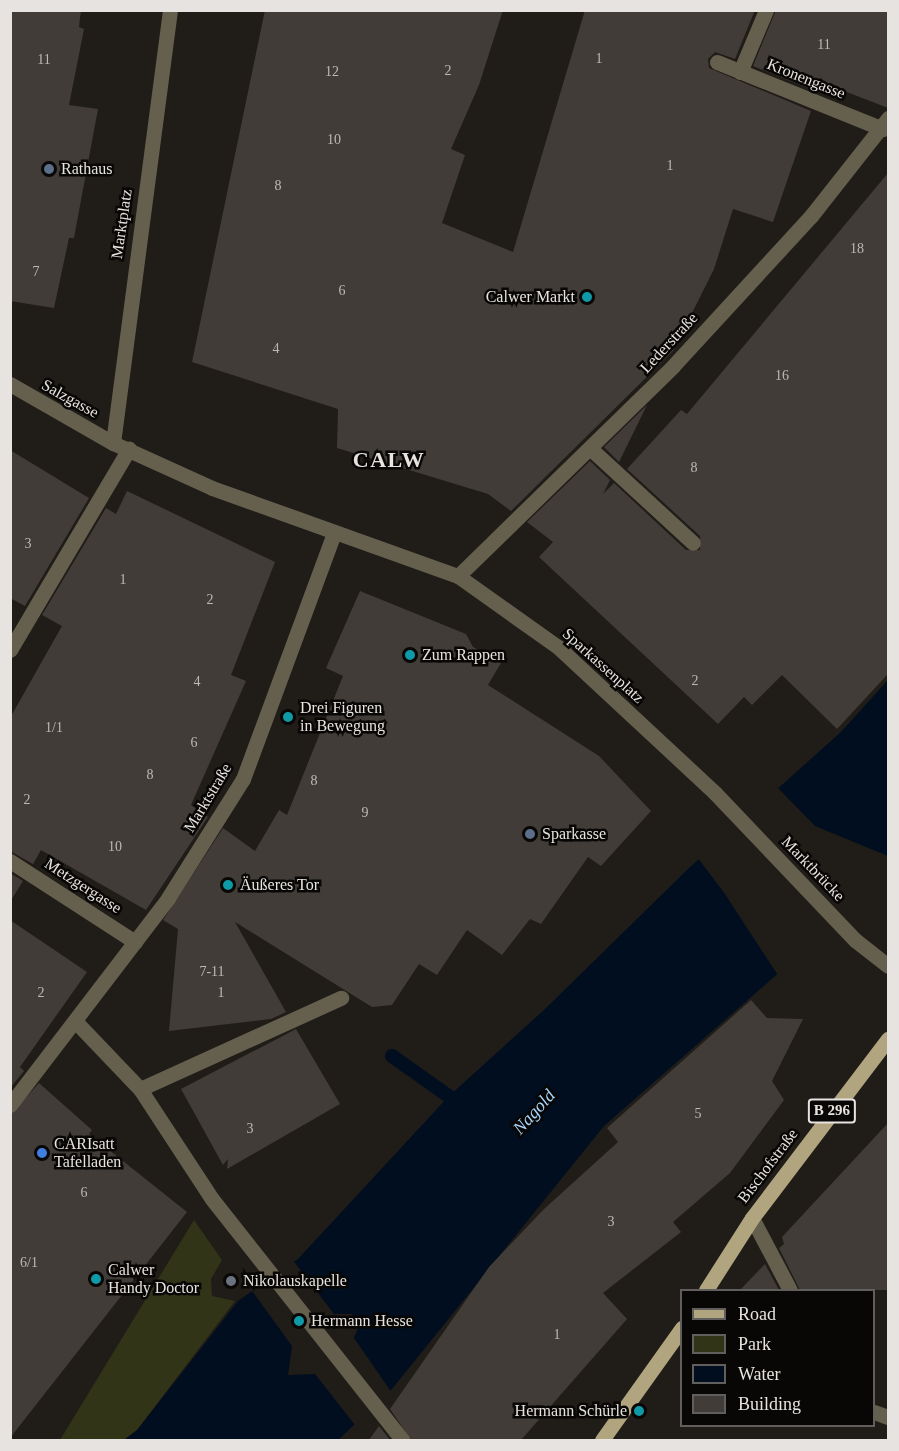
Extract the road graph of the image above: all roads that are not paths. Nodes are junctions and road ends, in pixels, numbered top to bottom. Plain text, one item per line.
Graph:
1 (170, 10) edge
2 (766, 10) edge
3 (717, 62) dead end
4 (740, 72) junction
5 (885, 123) edge
6 (10, 384) edge
7 (113, 443) junction
8 (129, 449) junction
9 (592, 450) junction
10 (334, 533) junction
11 (693, 543) dead end
12 (458, 576) junction
13 (10, 650) edge
14 (715, 793) joint
15 (10, 861) edge
16 (135, 942) junction
17 (888, 966) edge
18 (341, 998) dead end
19 (76, 1022) junction
20 (888, 1039) edge
21 (140, 1089) junction
22 (10, 1105) edge
23 (752, 1218) junction
24 (707, 1289) edge
25 (789, 1289) edge
26 (680, 1329) edge
27 (402, 1440) edge
28 (602, 1440) edge

1 - 7 street, Marktplatz
2 - 4 street
3 - 4 street, Kronengasse
4 - 5 street, Kronengasse
5 - 9 street, Lederstraße
6 - 7 street, Salzgasse
7 - 8 street
8 - 10 street
8 - 13 street
9 - 11 street
9 - 12 street, Lederstraße
10 - 12 street
10 - 16 street, Marktstraße
12 - 14 street, Sparkassenplatz
14 - 17 street, Marktbrücke
15 - 16 street, Metzgergasse
16 - 19 street, Marktstraße
18 - 21 street
19 - 21 street
19 - 22 street, Marktstraße
20 - 23 main road, Bischofstraße / B 296
21 - 27 street
23 - 24 main road, Bischofstraße / B 296
23 - 25 street
26 - 28 main road

